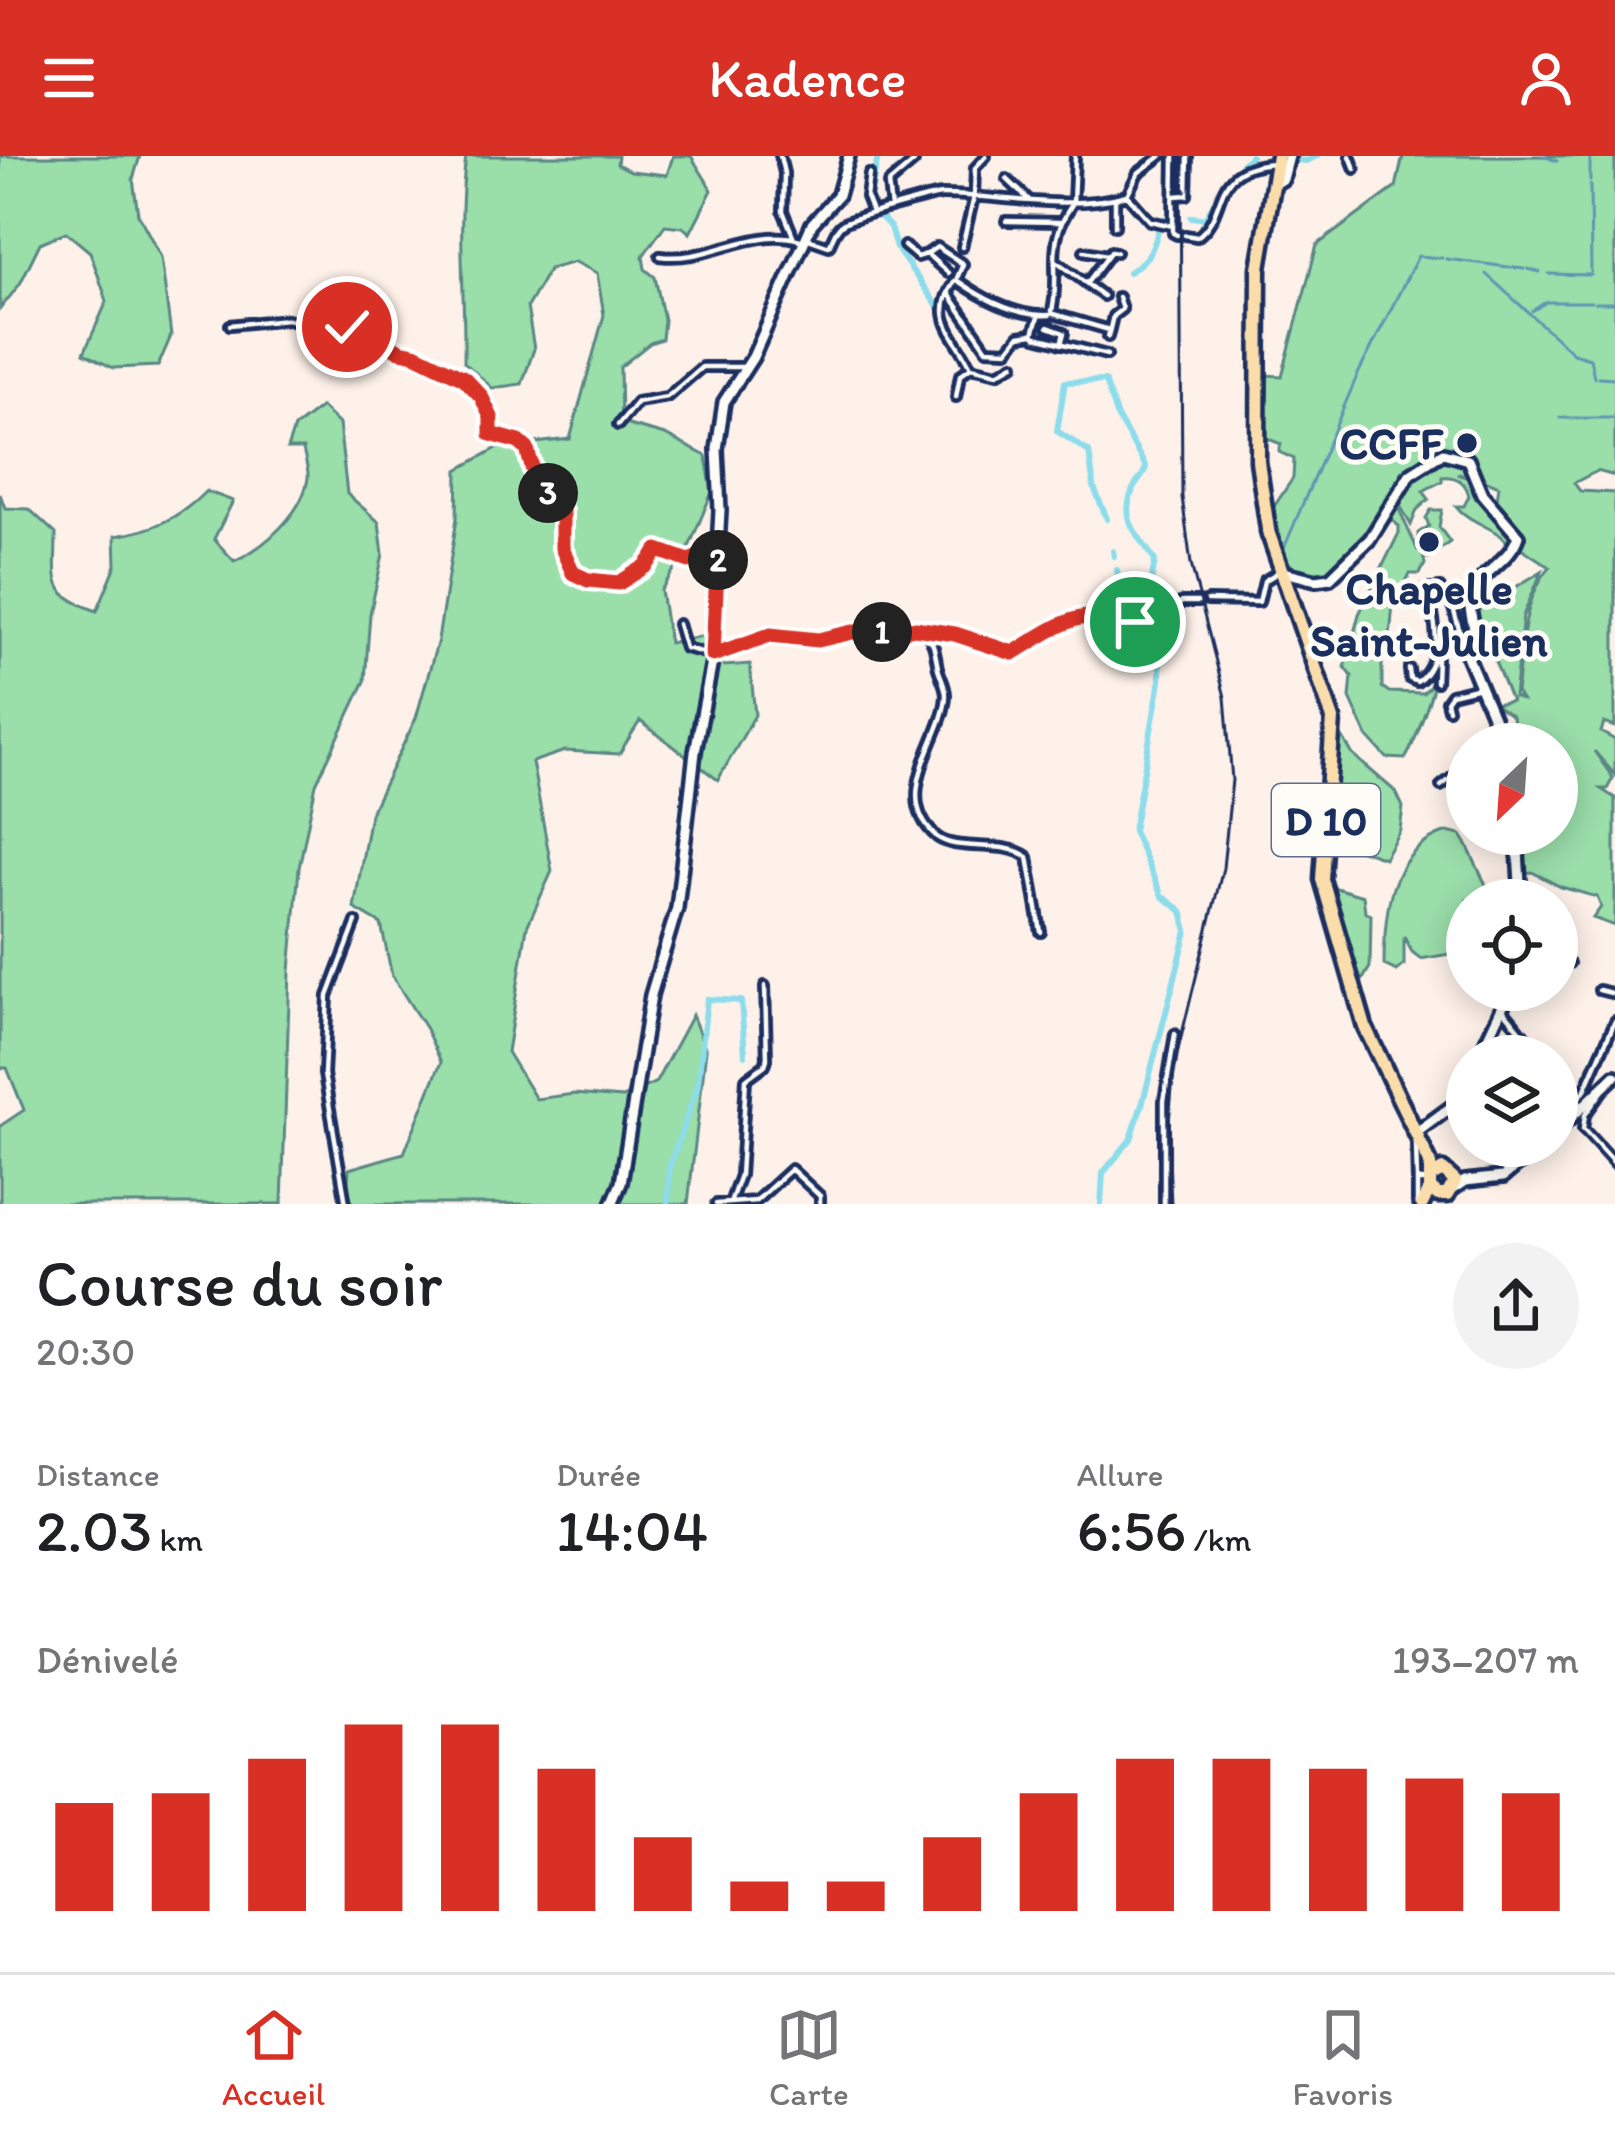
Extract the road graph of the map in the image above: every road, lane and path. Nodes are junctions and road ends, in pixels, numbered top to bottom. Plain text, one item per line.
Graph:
1 (780, 156) edge
2 (849, 156) edge
3 (986, 156) edge
4 (1076, 156) edge
5 (1161, 156) edge
6 (1174, 156) edge
7 (1188, 156) edge
8 (1350, 156) edge
9 (1281, 158) edge
10 (914, 162) dead end
11 (1355, 169) dead end
12 (869, 174) dead end
13 (1006, 179) dead end
14 (1127, 195) junction
15 (1174, 196) junction
16 (974, 197) junction
17 (1115, 199) junction
18 (1030, 201) junction
19 (1073, 202) junction
20 (891, 208) junction
21 (872, 212) junction
22 (1006, 220) dead end
23 (1061, 222) junction
24 (1102, 224) dead end
25 (1173, 226) junction
26 (801, 239) junction
27 (904, 246) dead end
28 (962, 247) dead end
29 (1084, 251) dead end
30 (1116, 252) dead end
31 (926, 254) junction
32 (1107, 255) junction
33 (660, 256) dead end
34 (1054, 259) junction
35 (948, 273) dead end
36 (957, 280) junction
37 (1087, 283) junction
38 (947, 292) junction
39 (1103, 296) dead end
40 (1118, 297) dead end
41 (1052, 313) junction
42 (1039, 315) junction
43 (230, 325) dead end
44 (1048, 327) dead end
45 (1033, 334) junction
46 (1061, 344) junction
47 (1107, 355) dead end
48 (1014, 364) dead end
49 (747, 367) junction
50 (971, 367) junction
51 (956, 398) dead end
52 (618, 425) dead end
53 (1268, 531) junction
54 (718, 548) junction
55 (1283, 572) junction
56 (1430, 590) junction
57 (1407, 601) dead end
58 (1300, 621) junction
59 (678, 625) dead end
60 (921, 630) junction
61 (1435, 647) junction
62 (1466, 653) junction
63 (713, 655) junction
64 (1409, 669) dead end
65 (1436, 682) dead end
66 (1480, 687) junction
67 (1448, 709) dead end
68 (1495, 723) edge
69 (1446, 783) edge
70 (1441, 787) dead end
71 (356, 922) dead end
72 (1041, 932) dead end
73 (765, 986) dead end
74 (1599, 990) dead end
75 (1615, 994) edge
76 (1504, 1011) edge
77 (1615, 1021) edge
78 (1175, 1034) dead end
79 (1524, 1035) edge
80 (1615, 1076) edge
81 (1603, 1088) junction
82 (1578, 1098) edge
83 (1578, 1111) edge
84 (1446, 1113) edge
85 (1418, 1138) junction
86 (1615, 1165) edge
87 (1516, 1167) edge
88 (1435, 1190) edge
89 (730, 1203) edge
90 (346, 1204) edge
91 (612, 1204) edge
92 (716, 1204) edge
93 (820, 1204) edge
94 (1164, 1204) edge

1 - 26 street
2 - 26 street
3 - 16 street
4 - 19 street
5 - 14 street
6 - 15 street
7 - 15 street, bridge
8 - 11 street
9 - 25 street
9 - 53 main road, D 10
10 - 20 street
12 - 21 street
13 - 18 street
14 - 17 street
14 - 25 street
15 - 25 street
16 - 18 street
16 - 20 street
16 - 28 street
17 - 19 street
17 - 24 street
18 - 19 street
19 - 23 street
20 - 21 street
21 - 26 street
22 - 23 street
23 - 34 street
26 - 33 street
26 - 49 street
27 - 31 street
29 - 32 street
30 - 32 street
31 - 35 street
31 - 36 street
32 - 37 street
34 - 37 street
34 - 41 street
36 - 38 street
36 - 42 street
37 - 39 street
38 - 45 street
38 - 50 street
40 - 41 street
41 - 42 street
42 - 45 street
43 - 54 street
44 - 46 street
45 - 46 street
46 - 47 street
48 - 50 street
49 - 52 street
49 - 54 street
50 - 51 street
53 - 55 main road, D 10
53 - 55 main road, D 10
54 - 63 street
55 - 58 main road, D 10
55 - 58 main road, D 10
55 - 60 street
55 - 62 street
56 - 57 street
56 - 61 street
56 - 62 street
58 - 85 main road, D 10
59 - 63 street
60 - 63 street
60 - 72 street
61 - 64 street
61 - 65 street
62 - 66 street
63 - 91 street
66 - 67 street
66 - 68 street
69 - 70 street
71 - 90 street
73 - 89 street
74 - 75 street
76 - 79 street
77 - 82 street
78 - 94 street
80 - 81 street
81 - 83 street
81 - 86 street
84 - 85 street
85 - 88 main road, D 10
87 - 88 street
89 - 92 street
89 - 93 street

